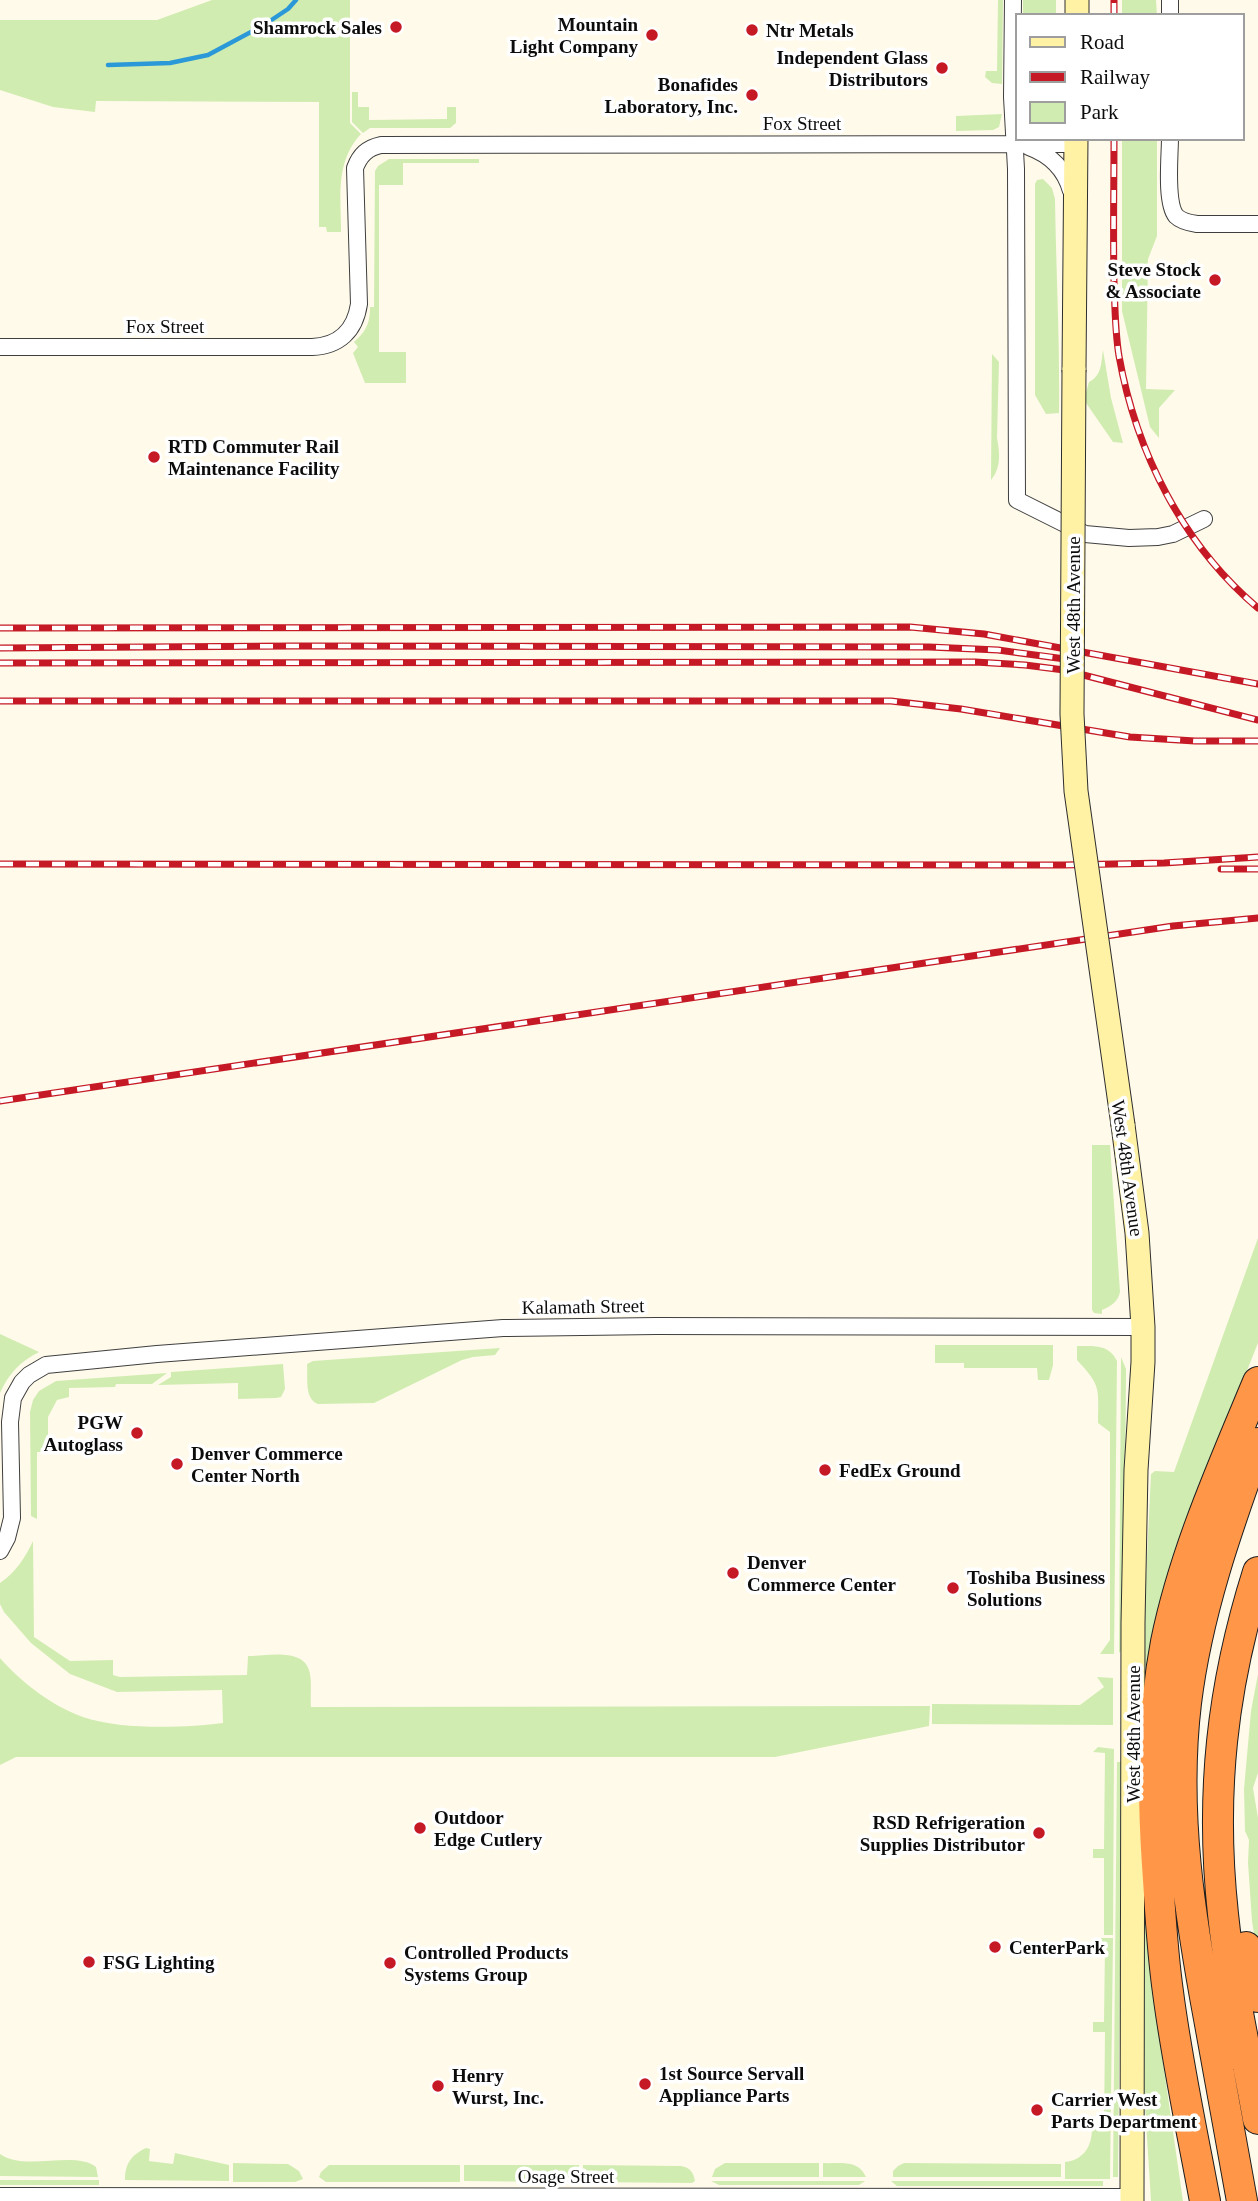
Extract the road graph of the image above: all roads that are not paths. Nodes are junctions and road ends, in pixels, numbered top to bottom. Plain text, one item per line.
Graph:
1 (1013, 0) edge
2 (1170, 140) edge
3 (1076, 141) edge
4 (1016, 144) junction
5 (1075, 204) junction
6 (1258, 225) edge
7 (0, 347) edge
8 (1204, 519) dead end
9 (1143, 1327) junction
10 (1258, 1382) edge
11 (1258, 1443) edge
12 (1, 1549) edge
13 (1258, 1572) edge
14 (1219, 1766) junction
15 (1258, 1997) edge
16 (1258, 2119) edge
17 (1, 2198) edge
18 (188, 2199) edge
19 (376, 2199) edge
20 (564, 2199) edge
21 (752, 2199) edge
22 (1132, 2199) edge
23 (1205, 2201) edge
24 (1242, 2201) edge

1 - 4 street
2 - 6 street
3 - 4 street, Fox Street
3 - 5 street, West 48th Avenue
4 - 5 street
4 - 7 street, Fox Street
4 - 8 street
5 - 9 street, West 48th Avenue, bridge
9 - 12 street, Kalamath Street
9 - 22 street, West 48th Avenue
10 - 23 highway
11 - 24 highway
13 - 14 highway
14 - 15 highway
14 - 16 highway
17 - 18 street, Osage Street
18 - 19 street, Osage Street
19 - 20 street, Osage Street
20 - 21 street, Osage Street
21 - 22 street, Osage Street

